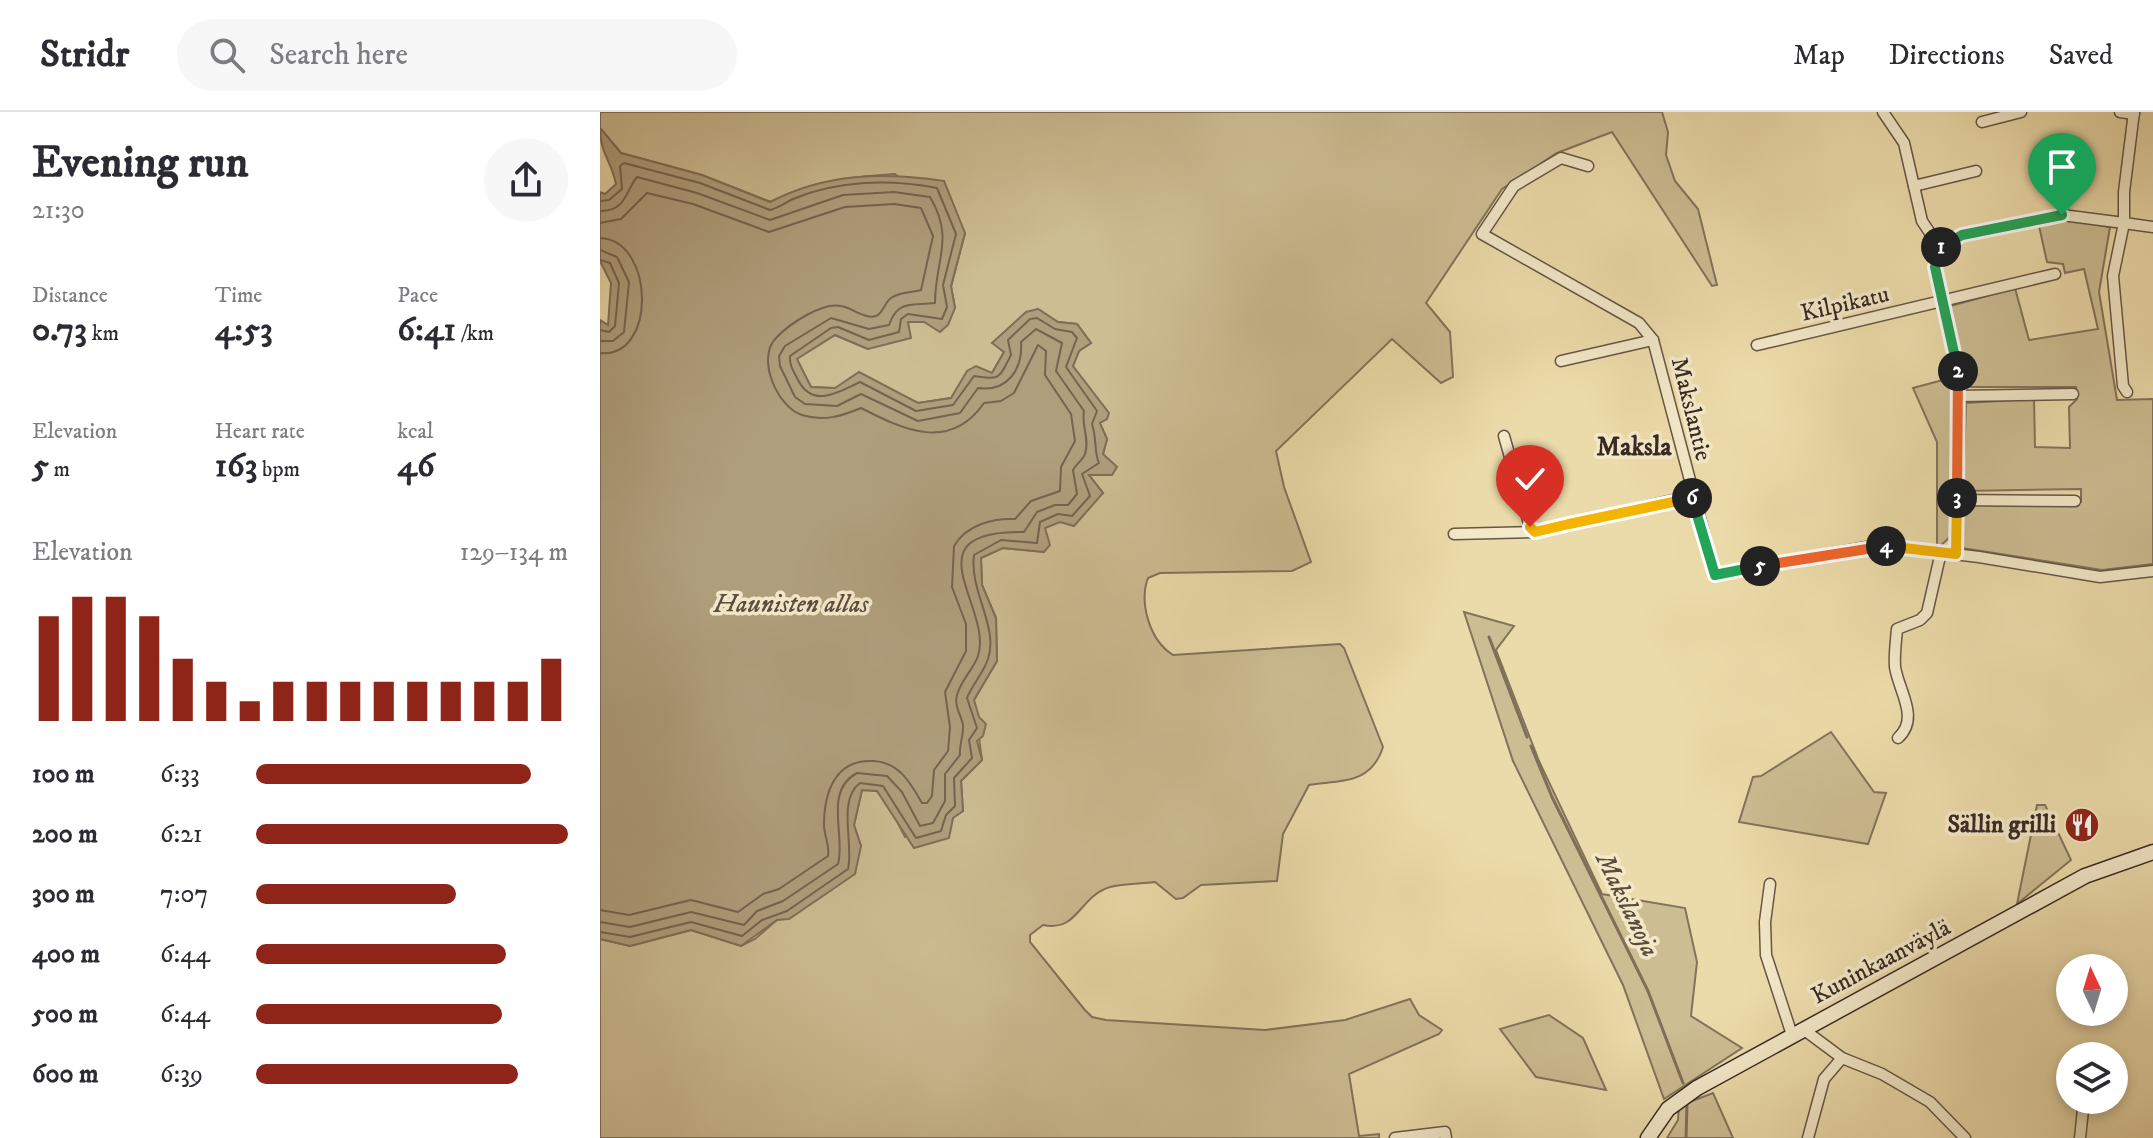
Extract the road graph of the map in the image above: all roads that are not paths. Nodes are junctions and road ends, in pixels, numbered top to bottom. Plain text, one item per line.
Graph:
1 (1883, 112) edge
2 (2021, 112) edge
3 (2120, 112) edge
4 (2134, 113) edge
5 (1982, 122) dead end
6 (1588, 166) dead end
7 (1976, 171) dead end
8 (1914, 186) junction
9 (2124, 223) junction
10 (2153, 227) edge
11 (1940, 248) junction
12 (2055, 274) dead end
13 (1941, 302) junction
14 (1653, 340) junction
15 (1757, 345) dead end
16 (1561, 361) dead end
17 (2127, 392) dead end
18 (2073, 394) dead end
19 (1959, 396) junction
20 (1504, 436) dead end
21 (1691, 496) junction
22 (1957, 500) junction
23 (2075, 501) dead end
24 (1535, 532) junction
25 (1454, 534) dead end
26 (1941, 552) junction
27 (1956, 554) junction
28 (2153, 571) edge
29 (1898, 738) dead end
30 (2153, 852) edge
31 (1770, 884) dead end
32 (1798, 1032) junction
33 (1842, 1058) junction
34 (2083, 1114) edge
35 (1395, 1138) edge
36 (1446, 1138) edge
37 (1648, 1138) edge
38 (1808, 1138) edge
39 (1965, 1138) edge
40 (2080, 1138) edge

1 - 8 street
2 - 5 street
3 - 4 street
4 - 9 street
6 - 14 street, Makslantie
7 - 8 street
8 - 11 street
9 - 10 street
9 - 11 street
9 - 17 street
11 - 13 street
12 - 13 street, Kilpikatu
13 - 15 street, Kilpikatu
13 - 19 street
14 - 16 street
14 - 21 street, Makslantie
18 - 19 street
19 - 22 street
20 - 24 street
21 - 24 street
21 - 26 street, Makslantie
22 - 23 street
22 - 27 street
24 - 25 street
26 - 27 street, Makslantie
26 - 29 street
27 - 28 street, Makslantie
30 - 32 street, Kuninkaanväylä
31 - 32 street
32 - 33 street
32 - 37 street, Kuninkaanväylä
33 - 38 street
33 - 39 street
34 - 40 street
35 - 36 street

